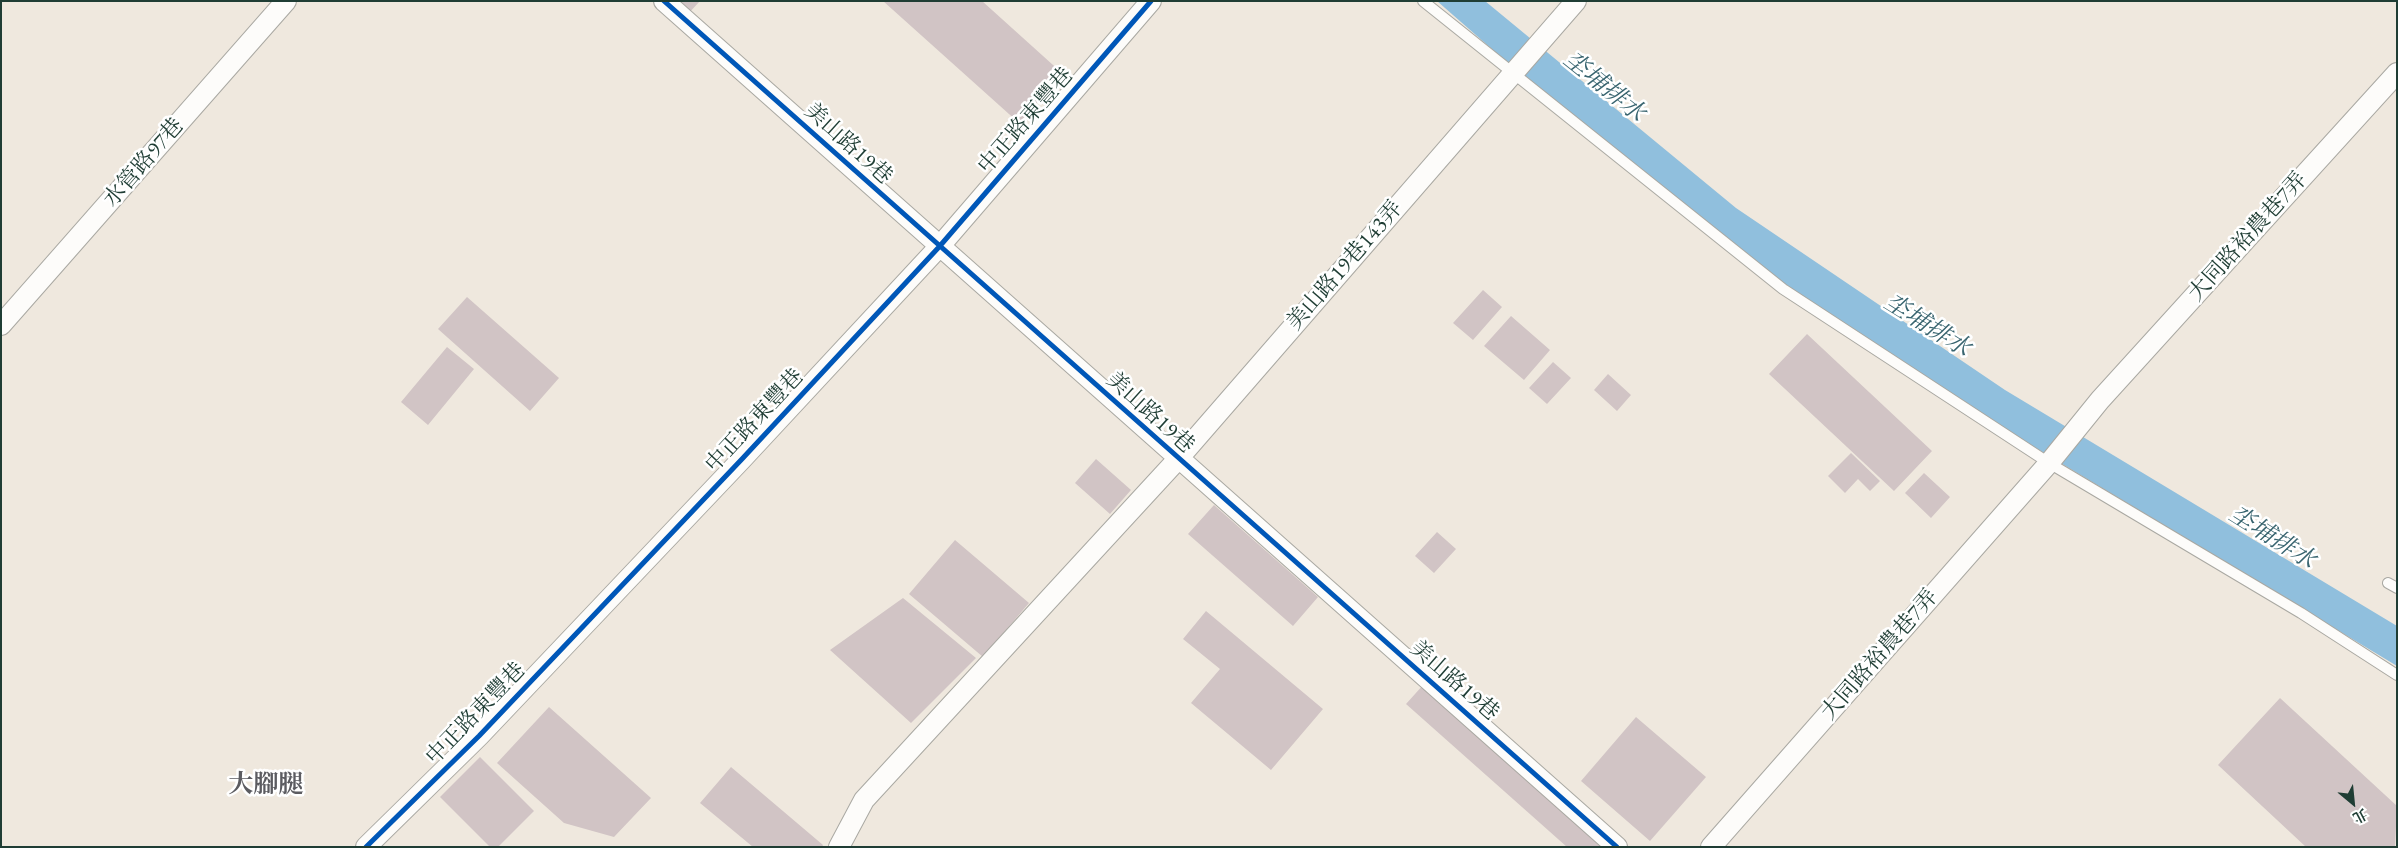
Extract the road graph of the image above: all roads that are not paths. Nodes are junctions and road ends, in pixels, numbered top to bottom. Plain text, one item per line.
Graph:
1 (286, 1) edge
2 (664, 1) edge
3 (1151, 1) edge
4 (1423, 1) edge
5 (1576, 1) edge
6 (2397, 73) edge
7 (1513, 74) junction
8 (939, 247) junction
9 (1, 325) edge
10 (1178, 459) junction
11 (2049, 464) junction
12 (2397, 675) edge
13 (366, 847) edge
14 (839, 847) edge
15 (1617, 847) edge
16 (1711, 847) edge

1 - 9 street, 水管路97巷
2 - 8 street, 美山路19巷
3 - 8 street, 中正路東豐巷
4 - 7 lane
5 - 7 street, 美山路19巷143弄
6 - 11 street, 大同路裕農巷7弄
7 - 10 street, 美山路19巷143弄
7 - 11 lane
8 - 10 street, 美山路19巷
8 - 13 street, 中正路東豐巷
10 - 14 street
10 - 15 street, 美山路19巷
11 - 12 lane
11 - 16 street, 大同路裕農巷7弄

